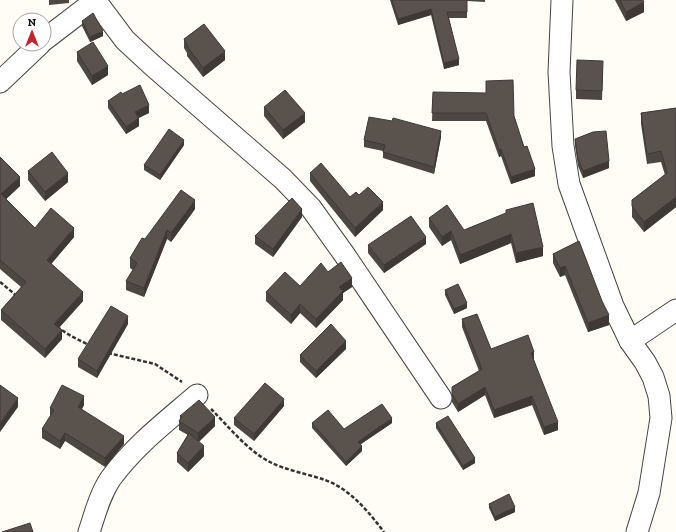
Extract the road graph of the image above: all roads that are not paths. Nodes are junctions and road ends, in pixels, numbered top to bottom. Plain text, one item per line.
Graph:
1 (95, 0) edge
2 (562, 0) edge
3 (52, 34) edge
4 (32, 52) edge
5 (0, 82) edge
6 (676, 310) edge
7 (630, 341) junction
8 (197, 395) road end
9 (441, 398) dead end
10 (669, 417) edge
11 (89, 532) edge
12 (638, 532) edge

1 - 3 street
1 - 9 street
2 - 7 street
4 - 5 street
6 - 7 street
7 - 10 street
8 - 11 street
10 - 12 street

